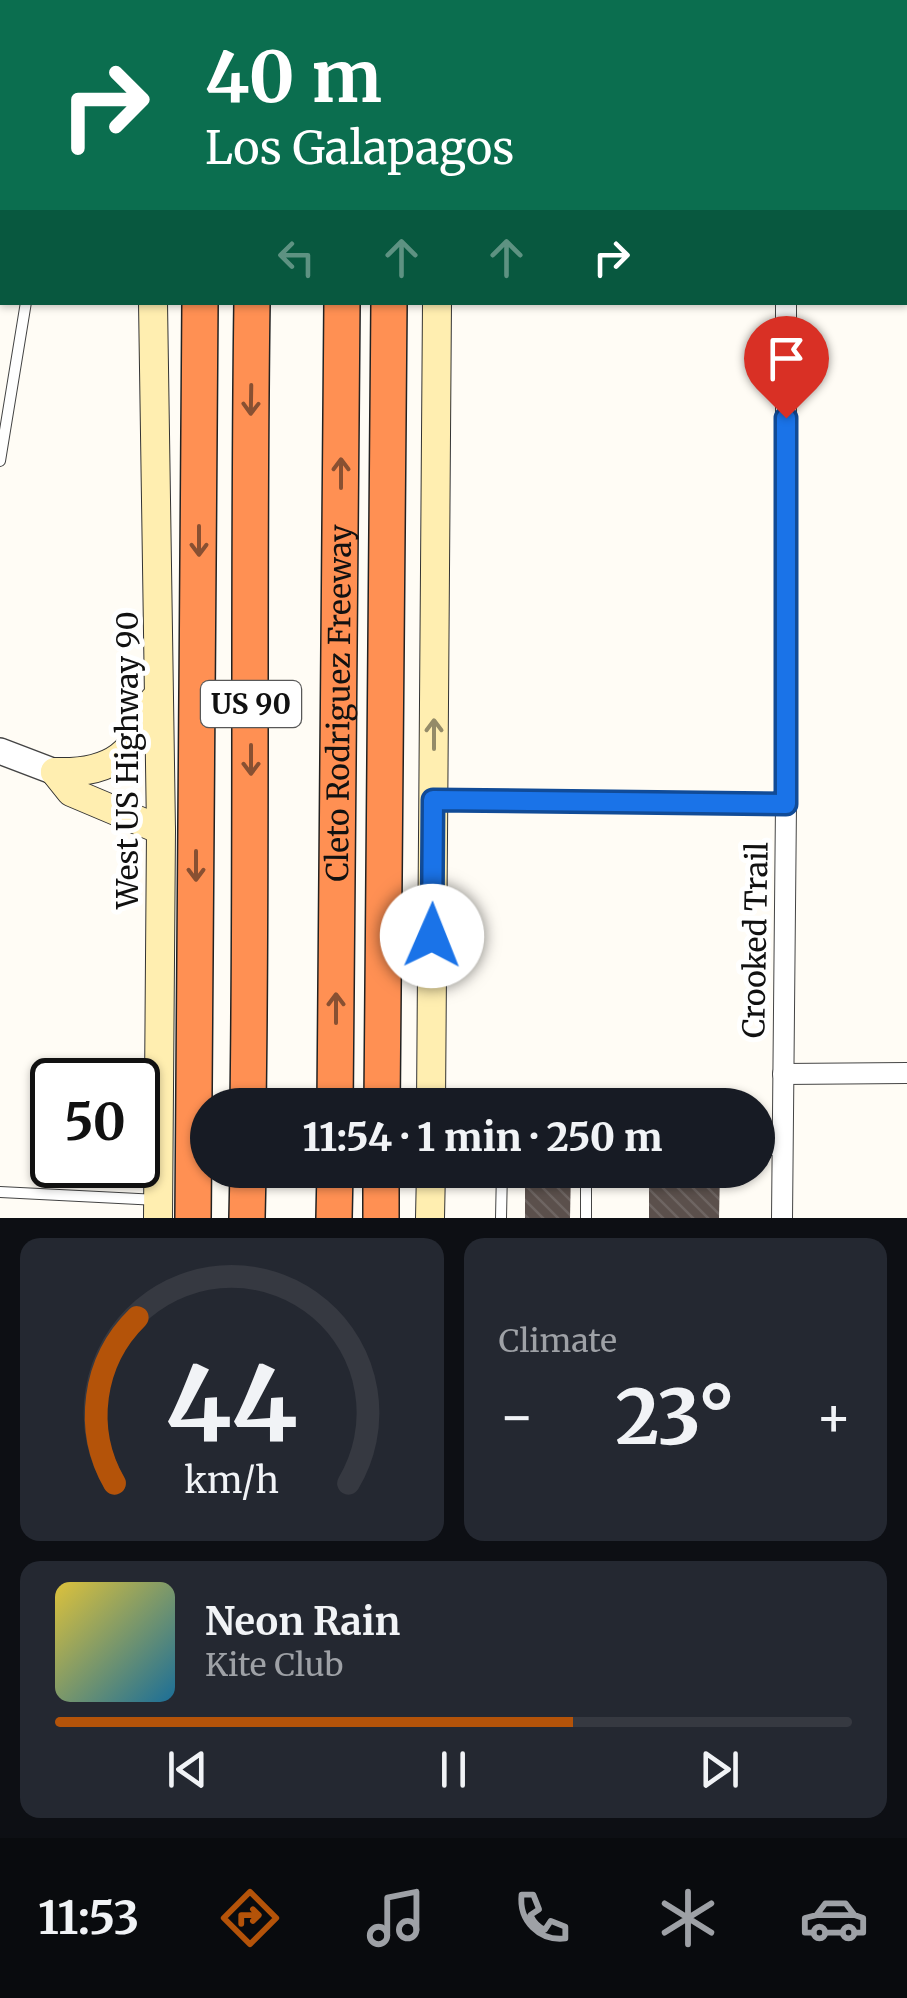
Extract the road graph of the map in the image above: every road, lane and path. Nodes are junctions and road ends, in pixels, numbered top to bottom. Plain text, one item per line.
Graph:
1 (26, 305) edge
2 (153, 305) edge
3 (200, 305) edge
4 (252, 305) edge
5 (342, 305) edge
6 (389, 305) edge
7 (437, 305) edge
8 (786, 305) edge
9 (0, 460) edge
10 (160, 669) junction
11 (0, 750) edge
12 (55, 772) junction
13 (433, 800) junction
14 (786, 804) junction
15 (160, 830) junction
16 (783, 1074) junction
17 (907, 1074) edge
18 (248, 1088) edge
19 (335, 1088) edge
20 (382, 1088) edge
21 (431, 1088) edge
22 (775, 1150) edge
23 (782, 1150) junction
24 (248, 1188) edge
25 (334, 1188) edge
26 (381, 1188) edge
27 (431, 1188) edge
28 (502, 1188) edge
29 (586, 1188) edge
30 (0, 1192) edge
31 (158, 1209) edge
32 (194, 1218) edge
33 (247, 1218) edge
34 (334, 1218) edge
35 (381, 1218) edge
36 (430, 1218) edge
37 (501, 1218) edge
38 (586, 1218) edge
39 (782, 1218) edge

1 - 9 lane
2 - 10 main road, West US Highway 90
3 -> 32 highway
4 -> 18 highway, US 90
19 -> 5 highway, Cleto Rodriguez Freeway / US 90
6 - 20 highway
13 -> 7 main road
8 - 14 street, Crooked Trail
10 - 12 main road
10 - 15 main road, West US Highway 90
11 - 12 street
12 - 15 main road
13 - 14 street
13 - 21 main road
14 - 16 street, Crooked Trail
15 - 31 main road, West US Highway 90
16 - 17 street
16 - 23 street, Crooked Trail
22 - 23 lane
23 - 39 street, Crooked Trail
24 - 33 highway
25 - 34 highway
26 - 35 highway
27 - 36 main road
28 - 37 lane
29 - 38 lane
30 - 31 lane

